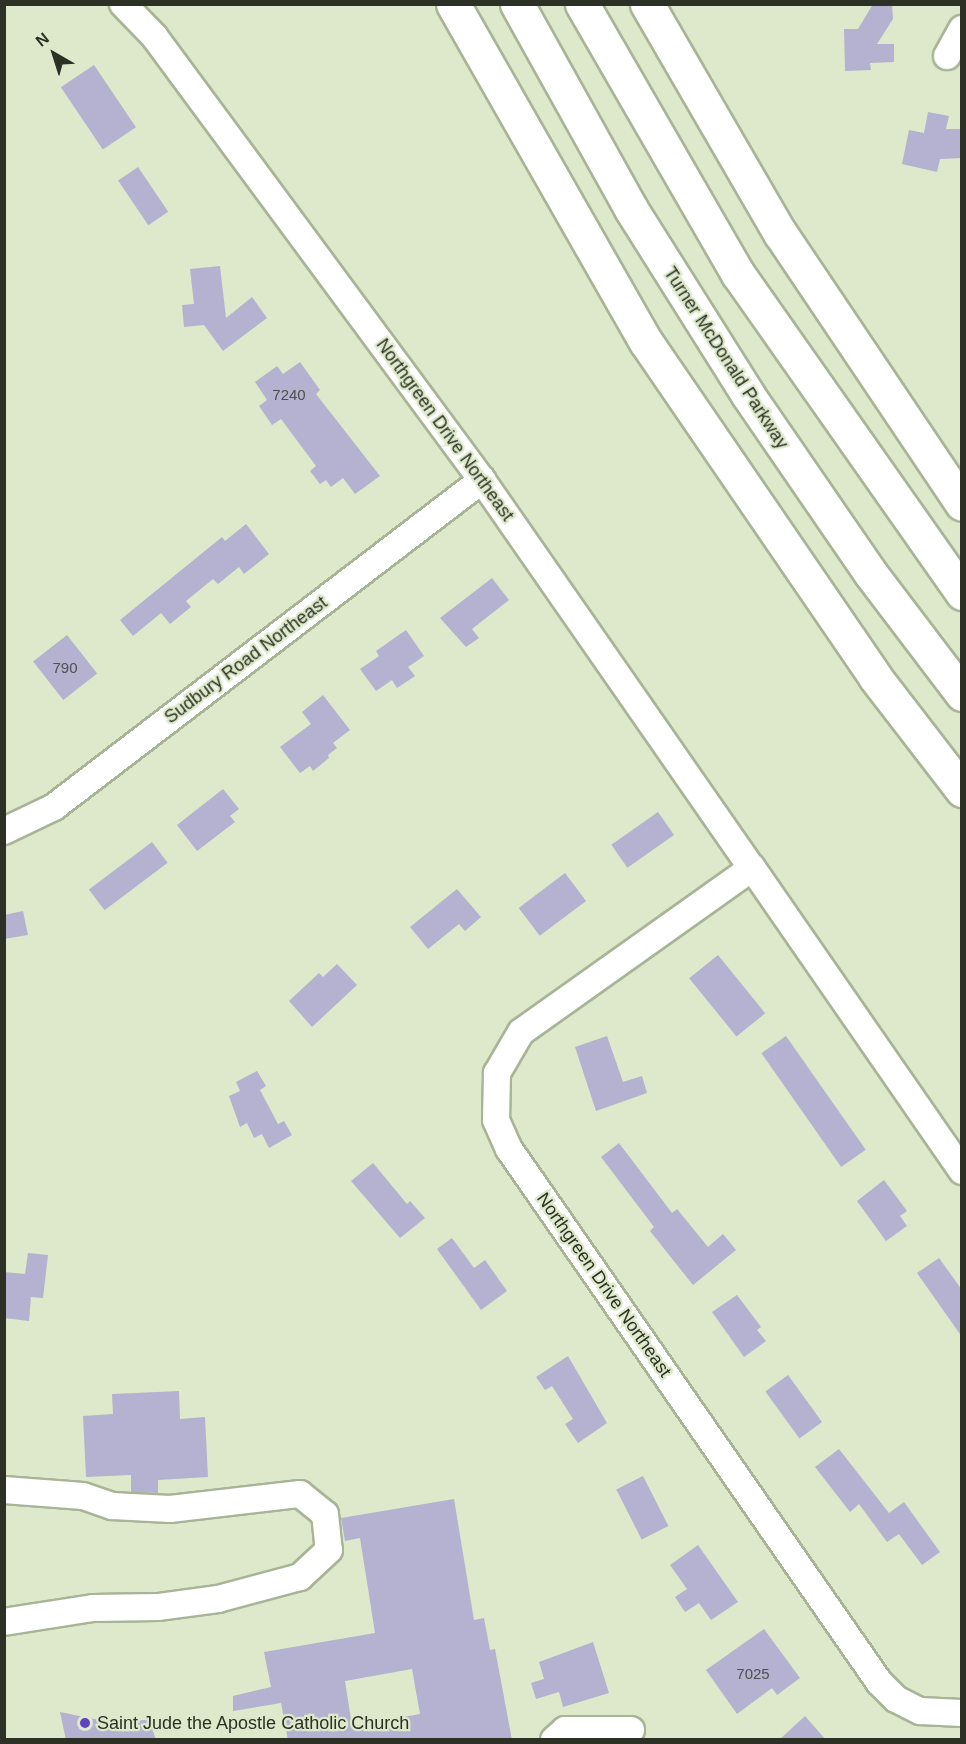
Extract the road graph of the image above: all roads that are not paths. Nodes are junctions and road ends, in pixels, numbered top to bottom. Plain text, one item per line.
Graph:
1 (123, 4) edge
2 (453, 4) edge
3 (517, 4) edge
4 (582, 4) edge
5 (647, 4) edge
6 (962, 29) edge
7 (947, 56) dead end
8 (482, 480) junction
9 (962, 504) edge
10 (962, 593) edge
11 (962, 694) edge
12 (962, 790) edge
13 (4, 831) edge
14 (752, 868) junction
15 (962, 1171) edge
16 (4, 1490) edge
17 (4, 1622) edge
18 (962, 1713) edge
19 (631, 1730) dead end
20 (554, 1740) edge

1 - 8 street, Northgreen Drive Northeast
2 - 12 highway
3 - 11 highway, Turner McDonald Parkway
4 - 10 highway
5 - 9 highway
6 - 7 street
8 - 13 street, Sudbury Road Northeast
8 - 14 street, Northgreen Drive Northeast
14 - 15 street, Northgreen Drive Northeast
14 - 18 street, Northgreen Drive Northeast
16 - 17 street
19 - 20 street

